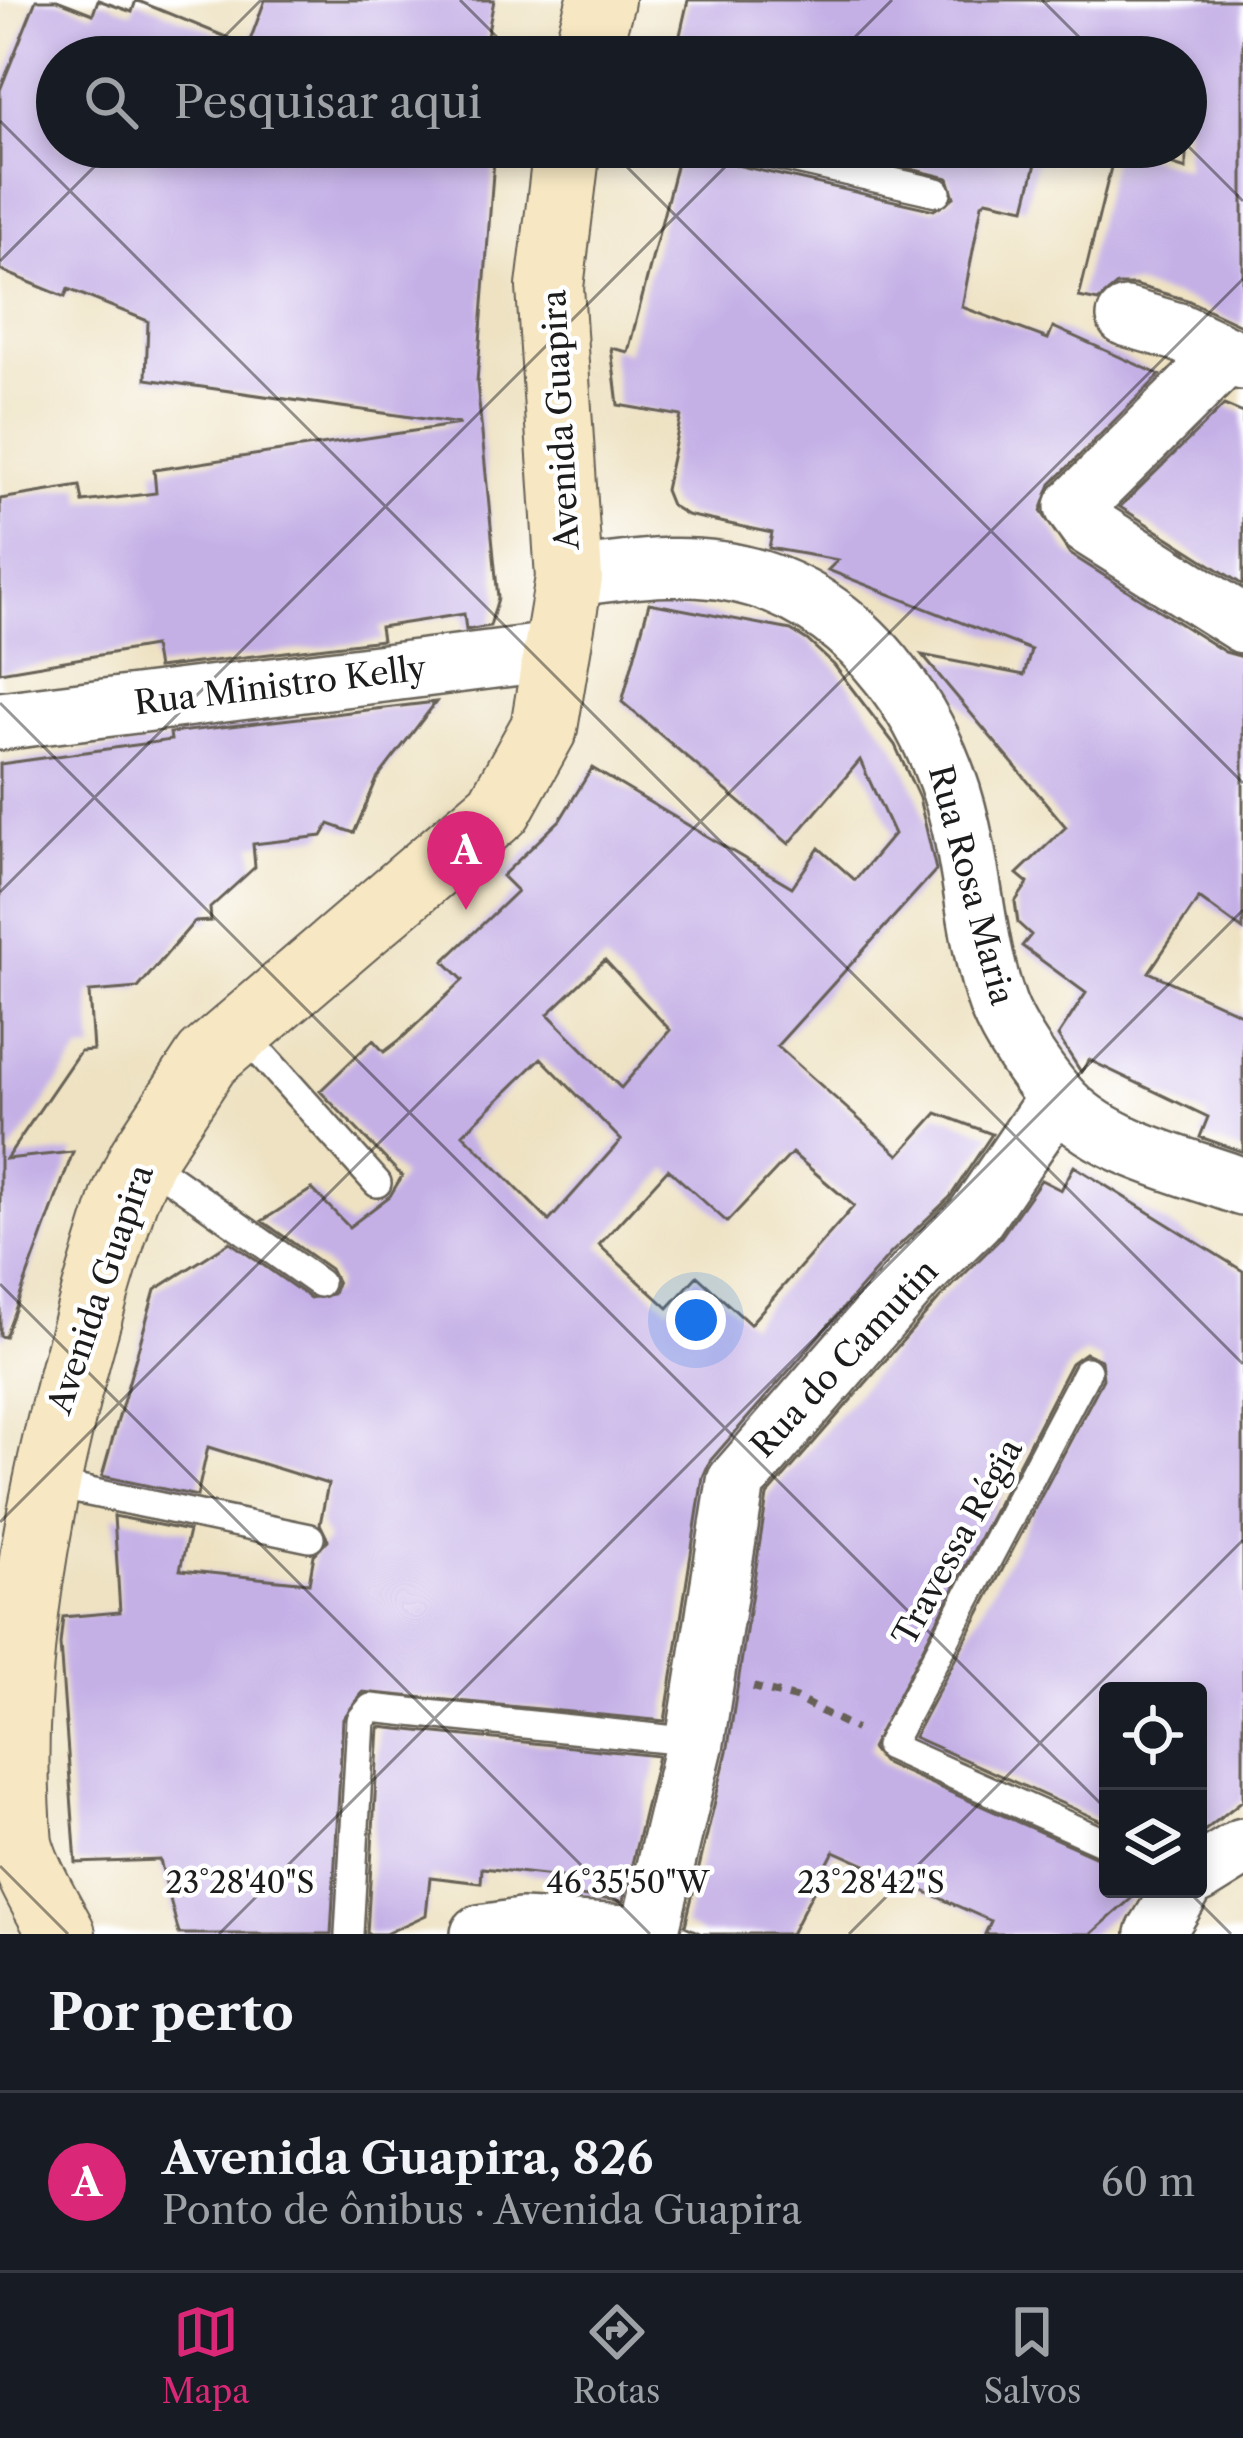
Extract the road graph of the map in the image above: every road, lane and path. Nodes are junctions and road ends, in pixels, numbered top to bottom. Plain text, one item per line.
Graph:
1 (601, 0) edge
2 (592, 36) edge
3 (564, 168) edge
4 (832, 168) edge
5 (937, 192) dead end
6 (1126, 316) dead end
7 (1235, 358) edge
8 (569, 578) junction
9 (1243, 623) edge
10 (560, 651) junction
11 (0, 721) edge
12 (238, 1028) junction
13 (1058, 1098) junction
14 (142, 1158) junction
15 (377, 1183) dead end
16 (1243, 1187) edge
17 (319, 1283) dead end
18 (1087, 1371) dead end
19 (36, 1481) junction
20 (310, 1538) dead end
21 (706, 1675) junction
22 (695, 1742) junction
23 (889, 1746) junction
24 (1099, 1840) edge
25 (1243, 1847) edge
26 (1207, 1869) edge
27 (1176, 1898) edge
28 (62, 1934) edge
29 (349, 1934) edge
30 (481, 1934) edge
31 (626, 1934) edge
32 (649, 1934) edge
33 (1154, 1934) edge

1 - 2 main road
3 - 8 main road, Avenida Guapira
4 - 5 lane
6 - 7 street
7 - 9 street
8 - 10 main road, Avenida Guapira
8 - 13 street, Rua Rosa Maria
10 - 11 street, Rua Ministro Kelly
10 - 12 main road, Avenida Guapira
12 - 14 main road, Avenida Guapira
12 - 15 lane
13 - 16 street, Rua Rosa Maria
13 - 21 street, Rua do Camutin
14 - 17 lane
14 - 19 main road, Avenida Guapira
18 - 23 lane, Travessa Régia
19 - 20 lane
19 - 28 main road, Avenida Guapira
21 - 22 street, Rua do Camutin
21 - 23 path
22 - 29 lane
22 - 32 street, Rua do Camutin
23 - 24 lane
25 - 26 street
27 - 33 street
30 - 31 street

